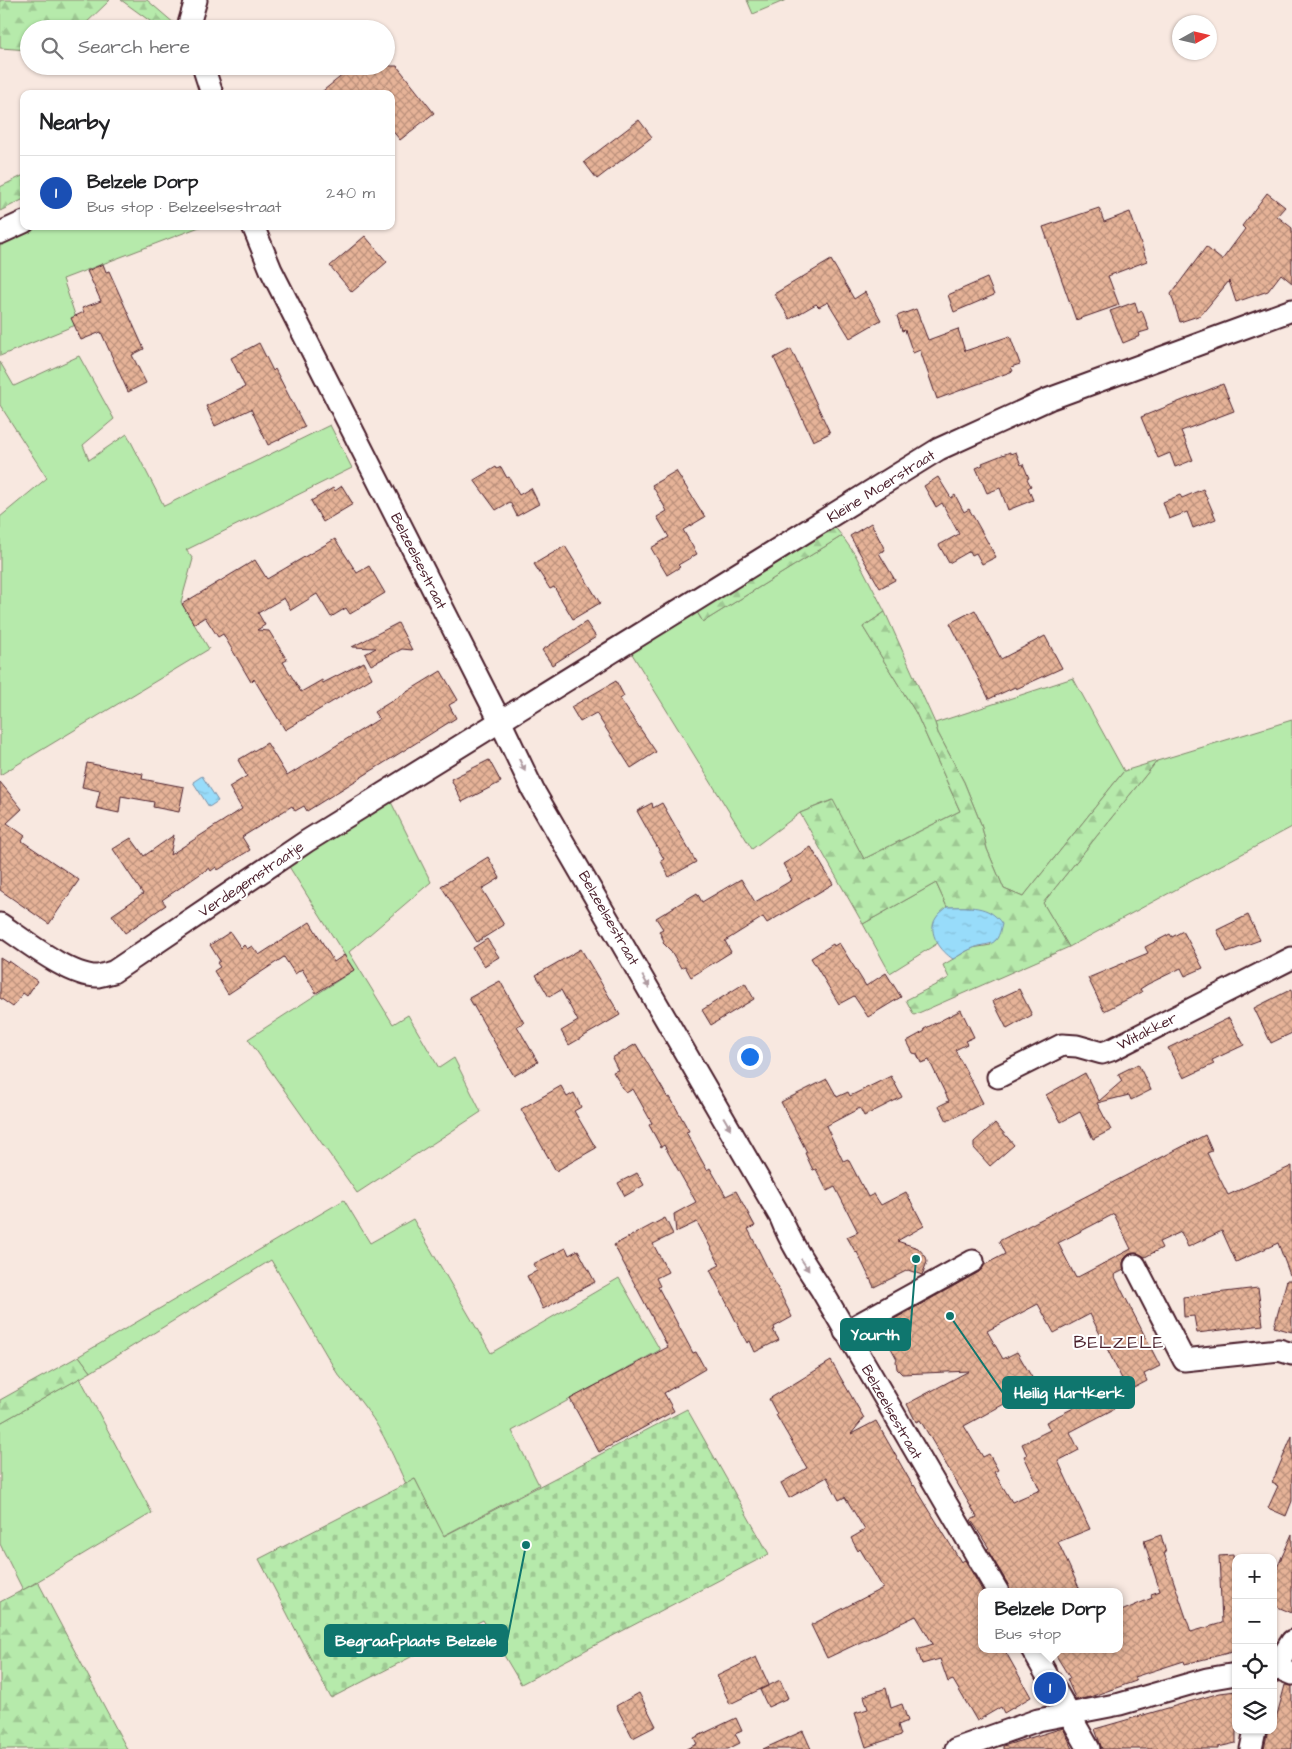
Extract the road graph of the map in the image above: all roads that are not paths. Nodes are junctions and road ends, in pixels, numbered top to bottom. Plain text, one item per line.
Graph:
1 (196, 0) edge
2 (190, 20) edge
3 (206, 75) edge
4 (211, 90) edge
5 (20, 224) edge
6 (255, 230) edge
7 (0, 233) edge
8 (1292, 310) edge
9 (500, 721) junction
10 (0, 924) edge
11 (1292, 958) edge
12 (998, 1077) dead end
13 (973, 1261) dead end
14 (1135, 1265) dead end
15 (845, 1332) junction
16 (1292, 1354) edge
17 (996, 1588) edge
18 (1292, 1641) edge
19 (1034, 1653) edge
20 (1278, 1670) edge
21 (1232, 1675) edge
22 (1070, 1714) junction
23 (1254, 1734) edge
24 (956, 1749) edge
25 (1089, 1749) edge
26 (1251, 1749) edge

1 - 2 street
3 - 4 street
5 - 7 street
6 - 9 street, Belzeelsestraat
8 - 9 street, Kleine Moerstraat
9 - 10 street, Verdegemstraatje
9 -> 15 street, Belzeelsestraat
11 - 12 street, Witakker
13 - 15 street
14 - 16 street
15 - 17 street, Belzeelsestraat
18 - 20 street
19 - 22 street
21 - 22 street
22 - 24 street
22 - 25 street
23 - 26 street

